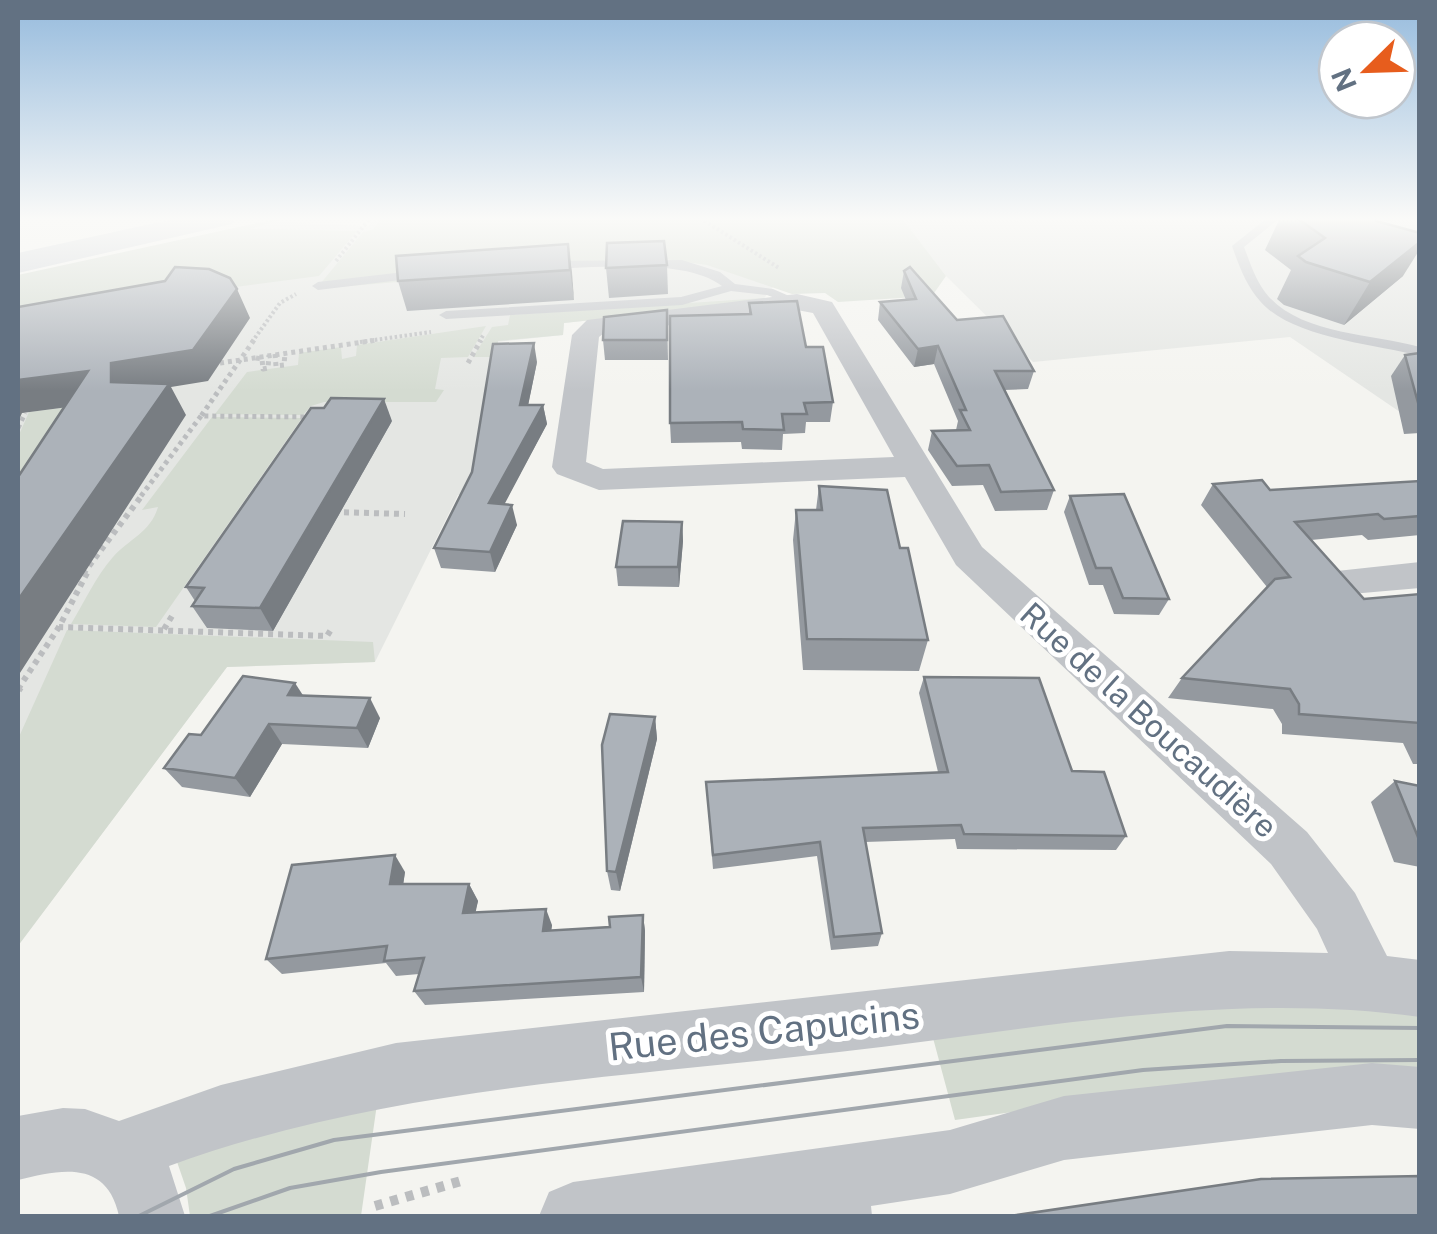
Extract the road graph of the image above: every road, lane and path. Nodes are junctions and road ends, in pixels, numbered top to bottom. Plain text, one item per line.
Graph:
1 (409, 276) edge
2 (715, 276) edge
3 (1246, 276) edge
4 (312, 286) joint
5 (731, 286) junction
6 (797, 302) junction
7 (446, 315) dead end
8 (489, 327) dead end
9 (433, 332) dead end
10 (1420, 352) edge
11 (285, 353) junction
12 (272, 355) junction
13 (256, 358) junction
14 (240, 360) junction
15 (220, 363) dead end
16 (468, 363) dead end
17 (25, 413) dead end
18 (200, 416) junction
19 (313, 417) edge
20 (18, 428) edge
21 (918, 466) junction
22 (330, 512) edge
23 (406, 514) dead end
24 (85, 573) joint
25 (1420, 574) edge
26 (1351, 581) edge
27 (172, 616) dead end
28 (59, 627) junction
29 (332, 628) dead end
30 (163, 630) junction
31 (18, 690) edge
32 (1395, 986) edge
33 (1420, 1098) edge
34 (18, 1148) edge
35 (120, 1153) junction
36 (460, 1182) dead end
37 (835, 1197) edge
38 (375, 1206) dead end
39 (152, 1216) edge
40 (573, 1216) edge

1 - 4 lane
2 - 5 lane
3 - 10 lane
4 - 14 path
5 - 6 lane
5 - 7 lane
6 - 21 street, Rue de la Boucaudière
6 - 21 street
8 - 16 path
9 - 11 path
11 - 12 path
11 - 12 path
12 - 13 path
12 - 13 path
13 - 14 path
14 - 15 path
14 - 18 path
17 - 20 path
18 - 19 path
18 - 24 path
21 - 32 street, Rue de la Boucaudière
22 - 23 path
24 - 28 path
25 - 26 street
27 - 30 path
28 - 30 path
28 - 31 path
29 - 30 path
32 - 35 street, Rue des Capucins
33 - 37 street
34 - 35 street
35 - 39 street
36 - 38 path
37 - 40 street

